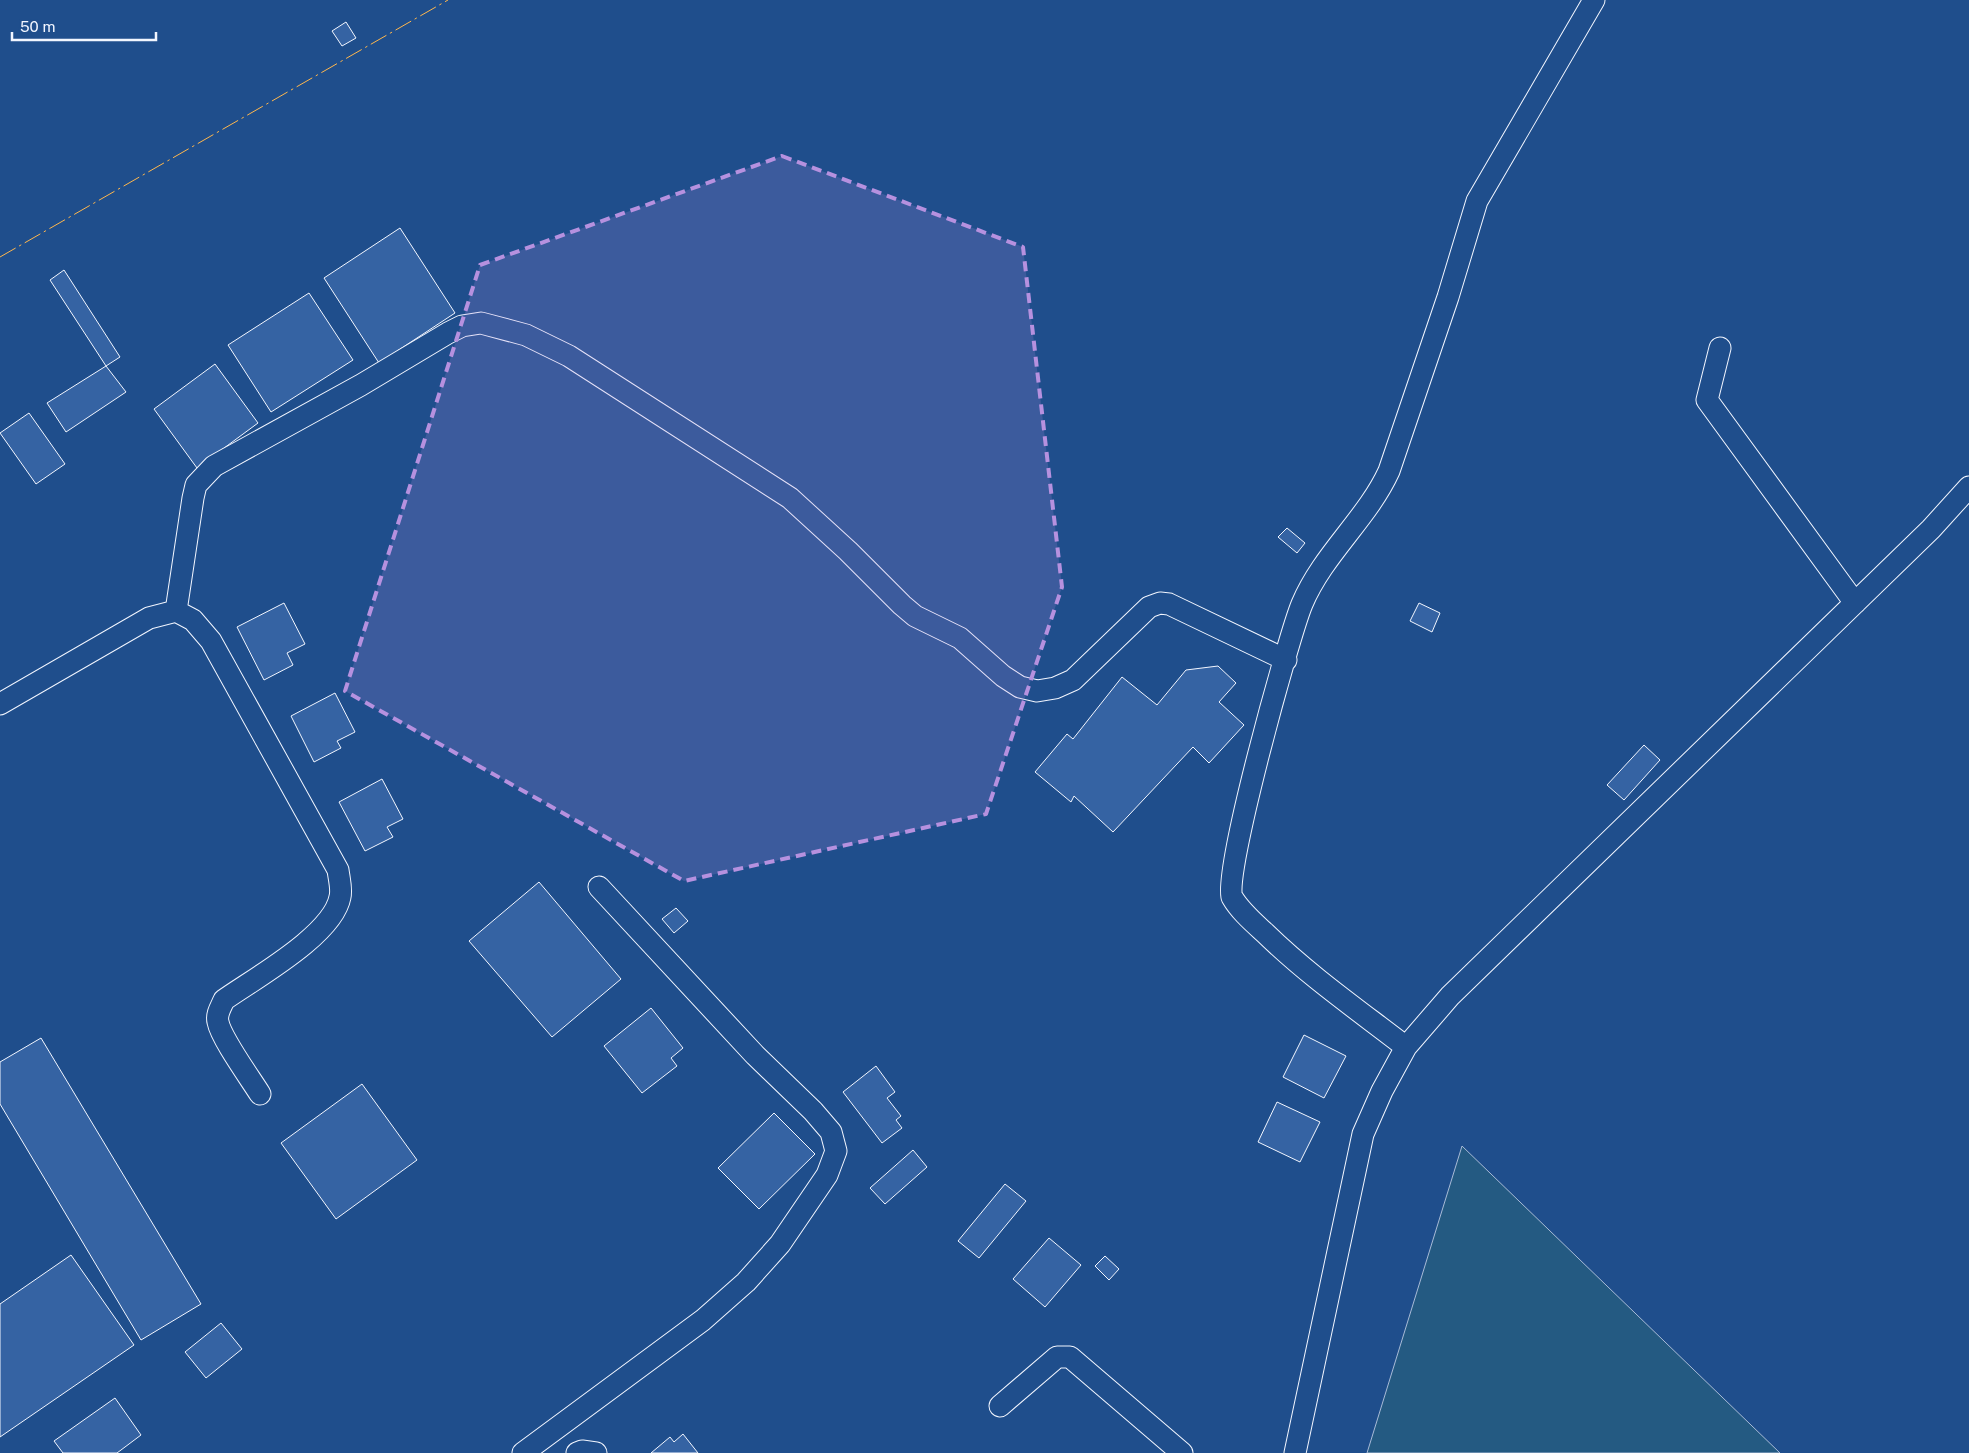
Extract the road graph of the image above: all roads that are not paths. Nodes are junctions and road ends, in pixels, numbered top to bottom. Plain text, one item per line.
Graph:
1 (1594, 0) edge
2 (1720, 348) dead end
3 (1969, 487) edge
4 (1855, 602) junction
5 (176, 610) junction
6 (1286, 660) junction
7 (0, 704) edge
8 (599, 887) dead end
9 (1406, 1047) junction
10 (260, 1094) dead end
11 (1000, 1406) dead end
12 (523, 1453) edge
13 (577, 1453) edge
14 (596, 1453) edge
15 (1182, 1453) edge
16 (1295, 1453) edge

1 - 6 street
2 - 4 street
3 - 4 street
4 - 9 street
5 - 6 street
5 - 7 street
5 - 10 street
6 - 9 street
8 - 12 street
9 - 16 street
11 - 15 street
13 - 14 street

